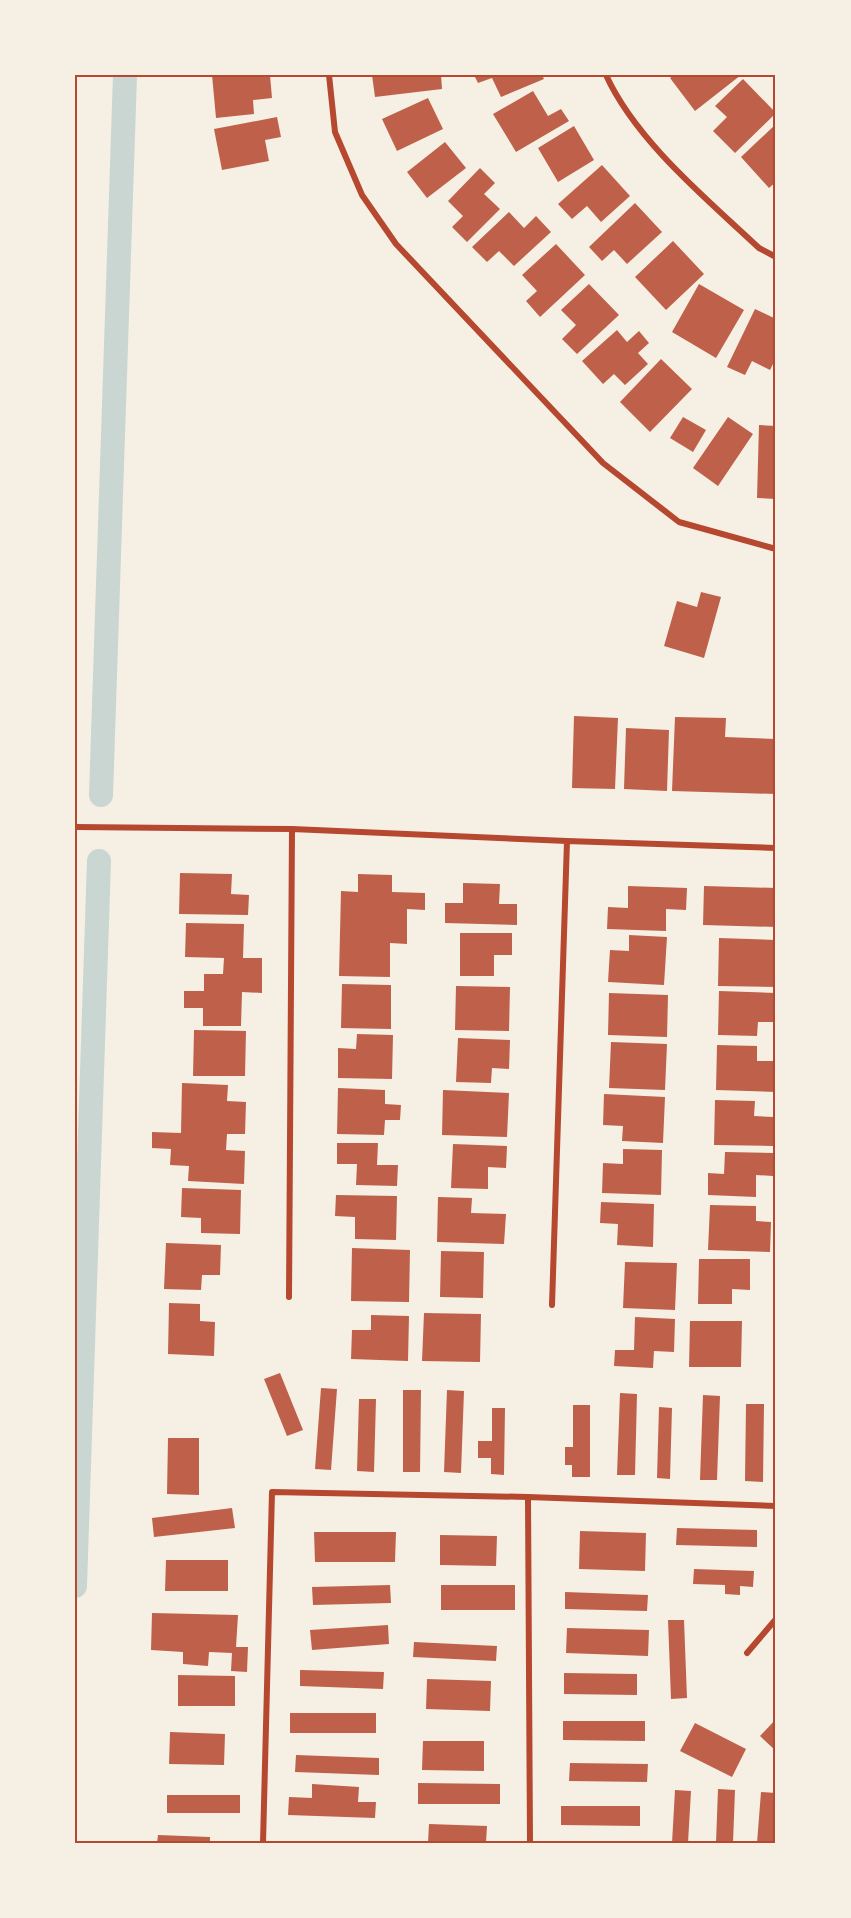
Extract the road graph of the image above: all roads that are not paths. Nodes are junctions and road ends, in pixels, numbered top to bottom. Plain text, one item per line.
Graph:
1 (328, 75) edge
2 (606, 75) edge
3 (776, 257) edge
4 (776, 549) edge
5 (75, 827) edge
6 (292, 829) junction
7 (567, 842) junction
8 (776, 848) edge
9 (289, 1297) dead end
10 (552, 1305) dead end
11 (528, 1497) junction
12 (776, 1506) edge
13 (776, 1619) edge
14 (747, 1653) dead end
15 (263, 1843) edge
16 (530, 1843) edge

1 - 4 street
2 - 3 street
5 - 6 street
6 - 7 street
6 - 9 street
7 - 8 street
7 - 10 street
11 - 12 street
11 - 15 street
11 - 16 street
13 - 14 street

